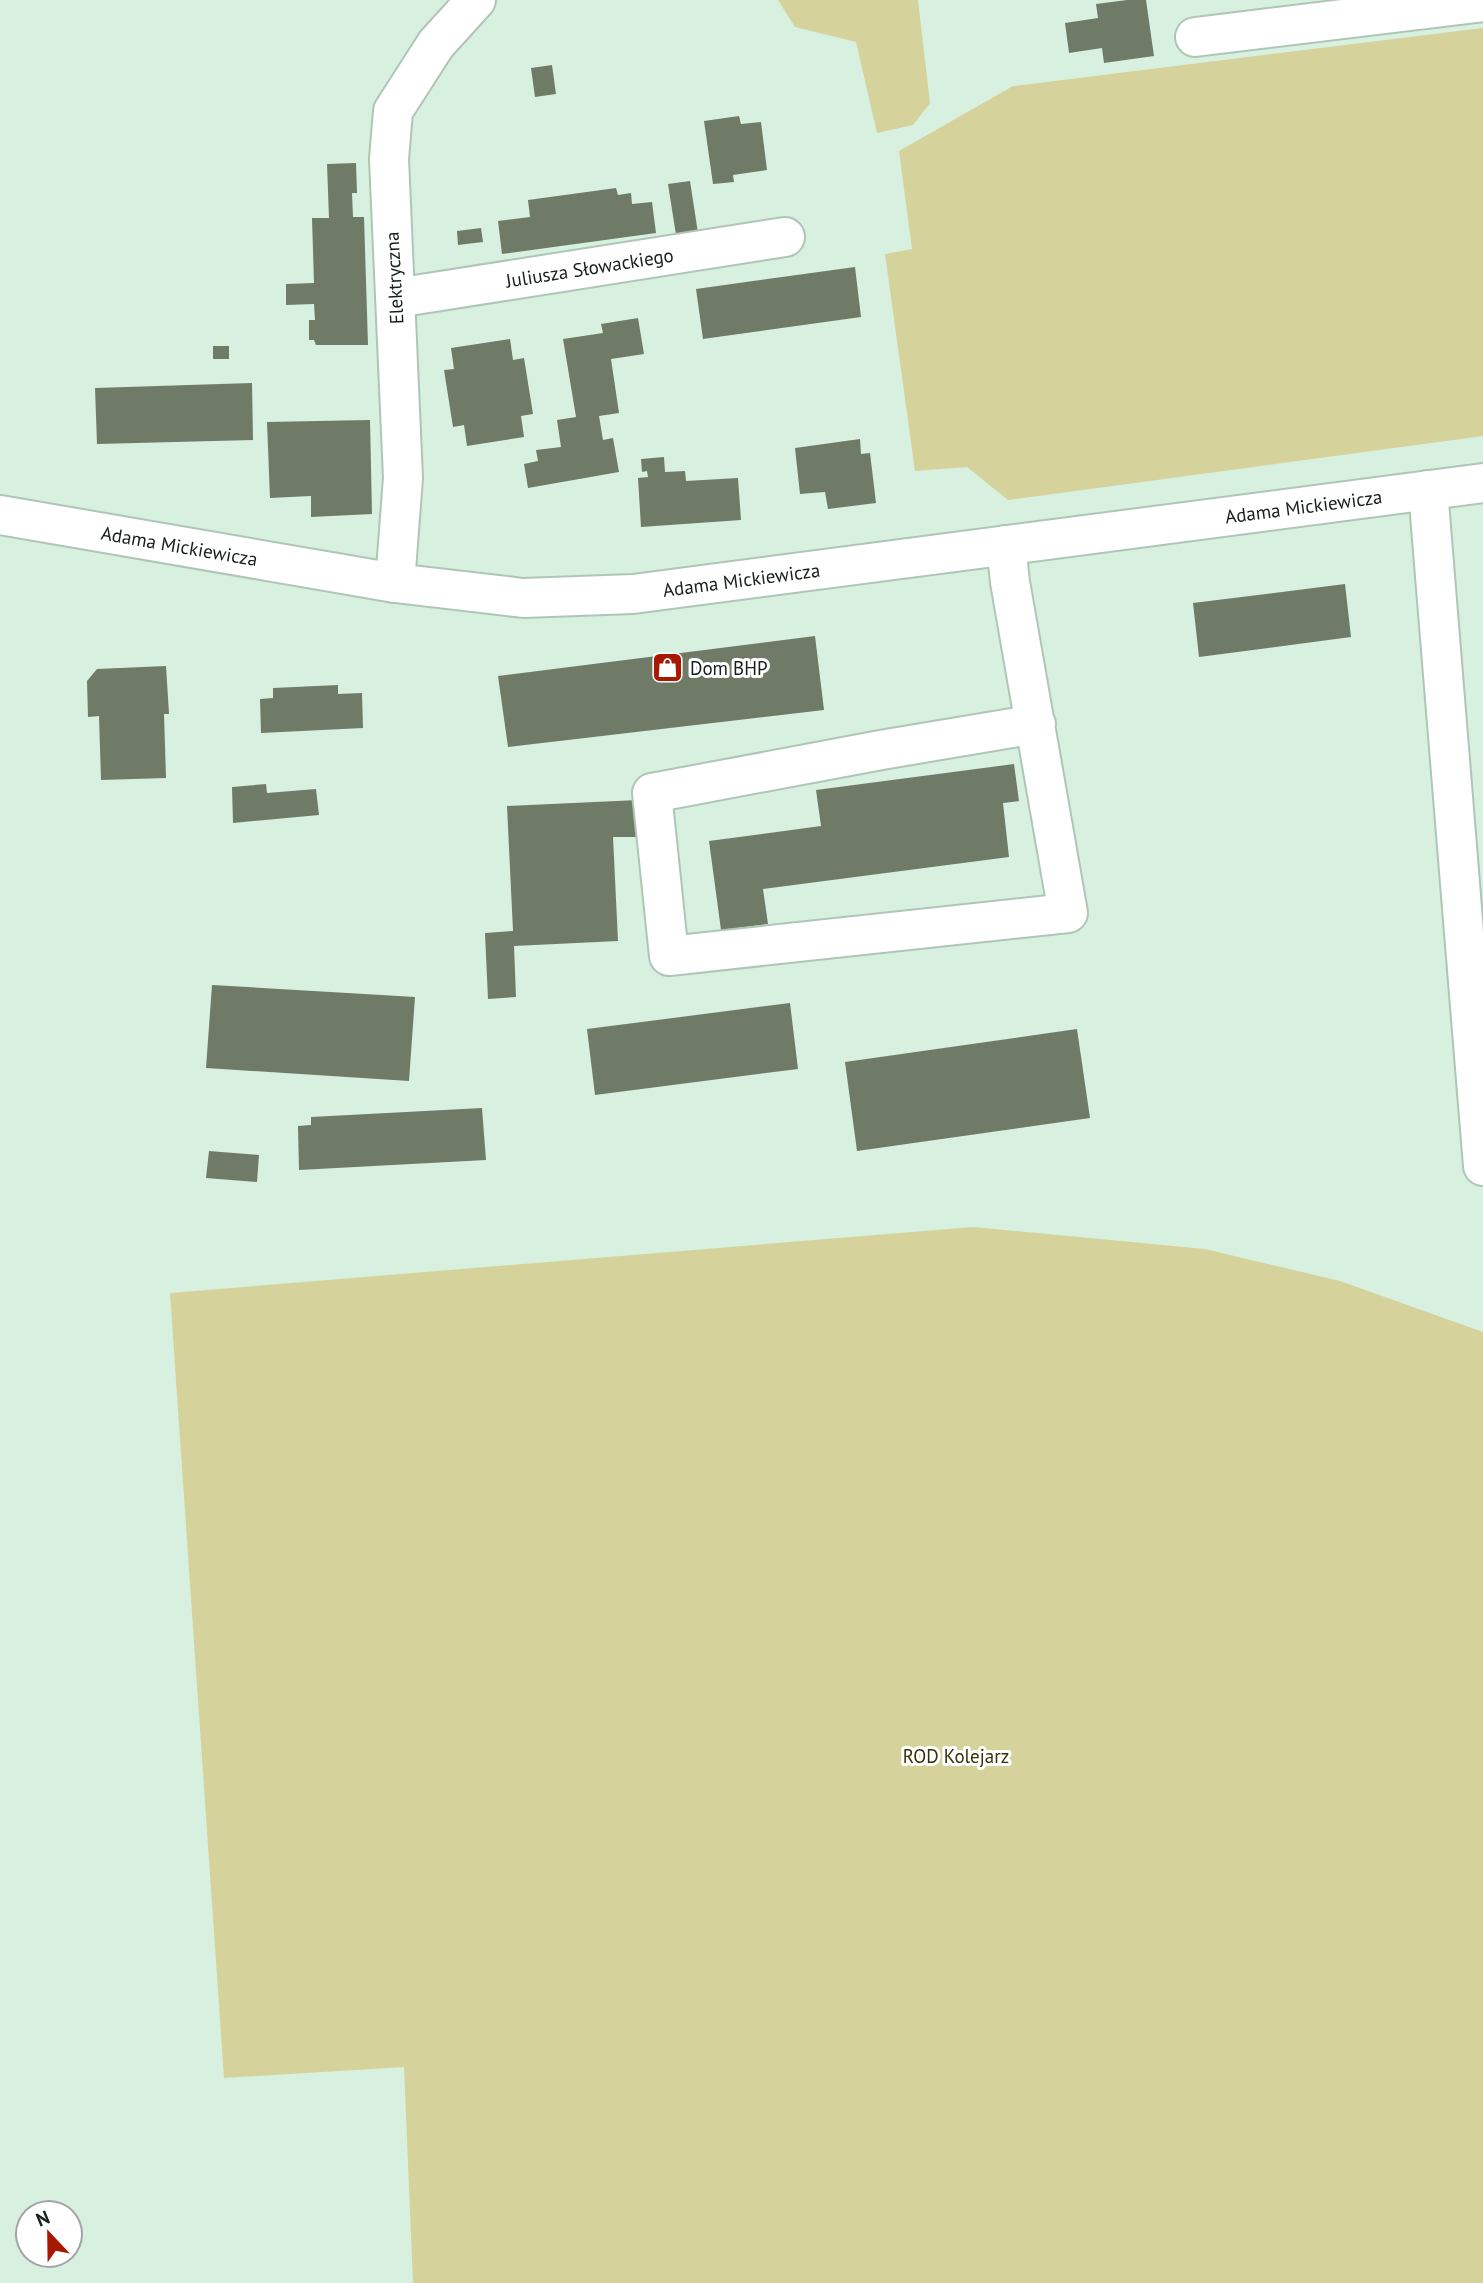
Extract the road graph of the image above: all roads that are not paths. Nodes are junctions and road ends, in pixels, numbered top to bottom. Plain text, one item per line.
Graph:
1 (476, 0) edge
2 (1483, 2) edge
3 (1195, 37) dead end
4 (785, 237) dead end
5 (396, 298) junction
6 (1483, 483) edge
7 (1428, 490) junction
8 (0, 515) edge
9 (1006, 545) junction
10 (395, 583) junction
11 (1036, 724) junction
12 (1483, 1166) edge

1 - 5 street, Elektryczna
2 - 3 street
4 - 5 street, Juliusza Słowackiego
5 - 10 street, Elektryczna
6 - 7 street, Adama Mickiewicza
7 - 9 street, Adama Mickiewicza
7 - 12 street
8 - 10 street, Adama Mickiewicza
9 - 10 street, Adama Mickiewicza
9 - 11 street
11 - 11 street

